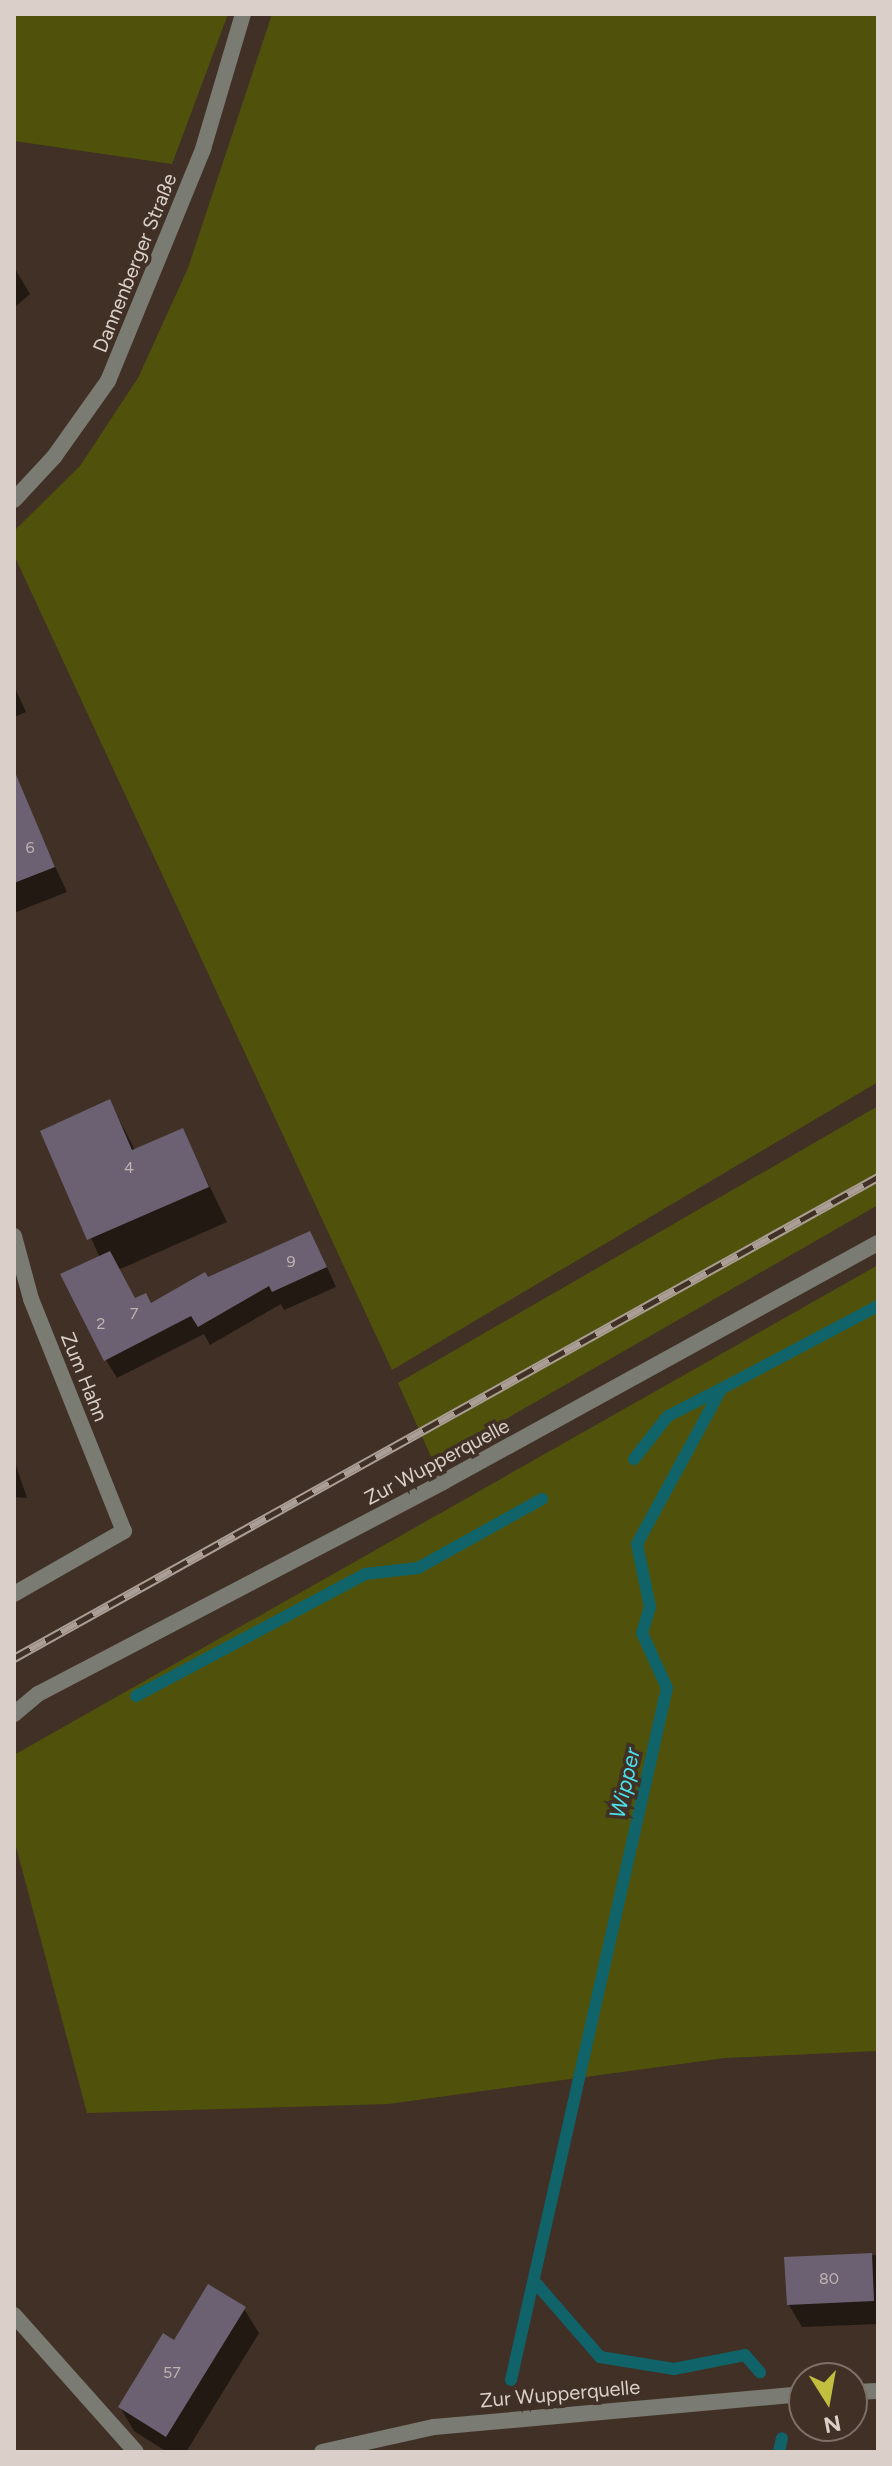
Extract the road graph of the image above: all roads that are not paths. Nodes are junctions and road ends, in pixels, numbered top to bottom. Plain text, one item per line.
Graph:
1 (243, 14) edge
2 (14, 500) edge
3 (14, 1236) edge
4 (878, 1243) edge
5 (14, 1594) edge
6 (14, 1714) edge
7 (14, 2315) edge
8 (788, 2395) edge
9 (136, 2452) edge
10 (322, 2452) edge

1 - 2 street, Dannenberger Straße
3 - 5 street, Zum Hahn
4 - 6 street, Zur Wupperquelle
7 - 9 street
8 - 10 street, Zur Wupperquelle

